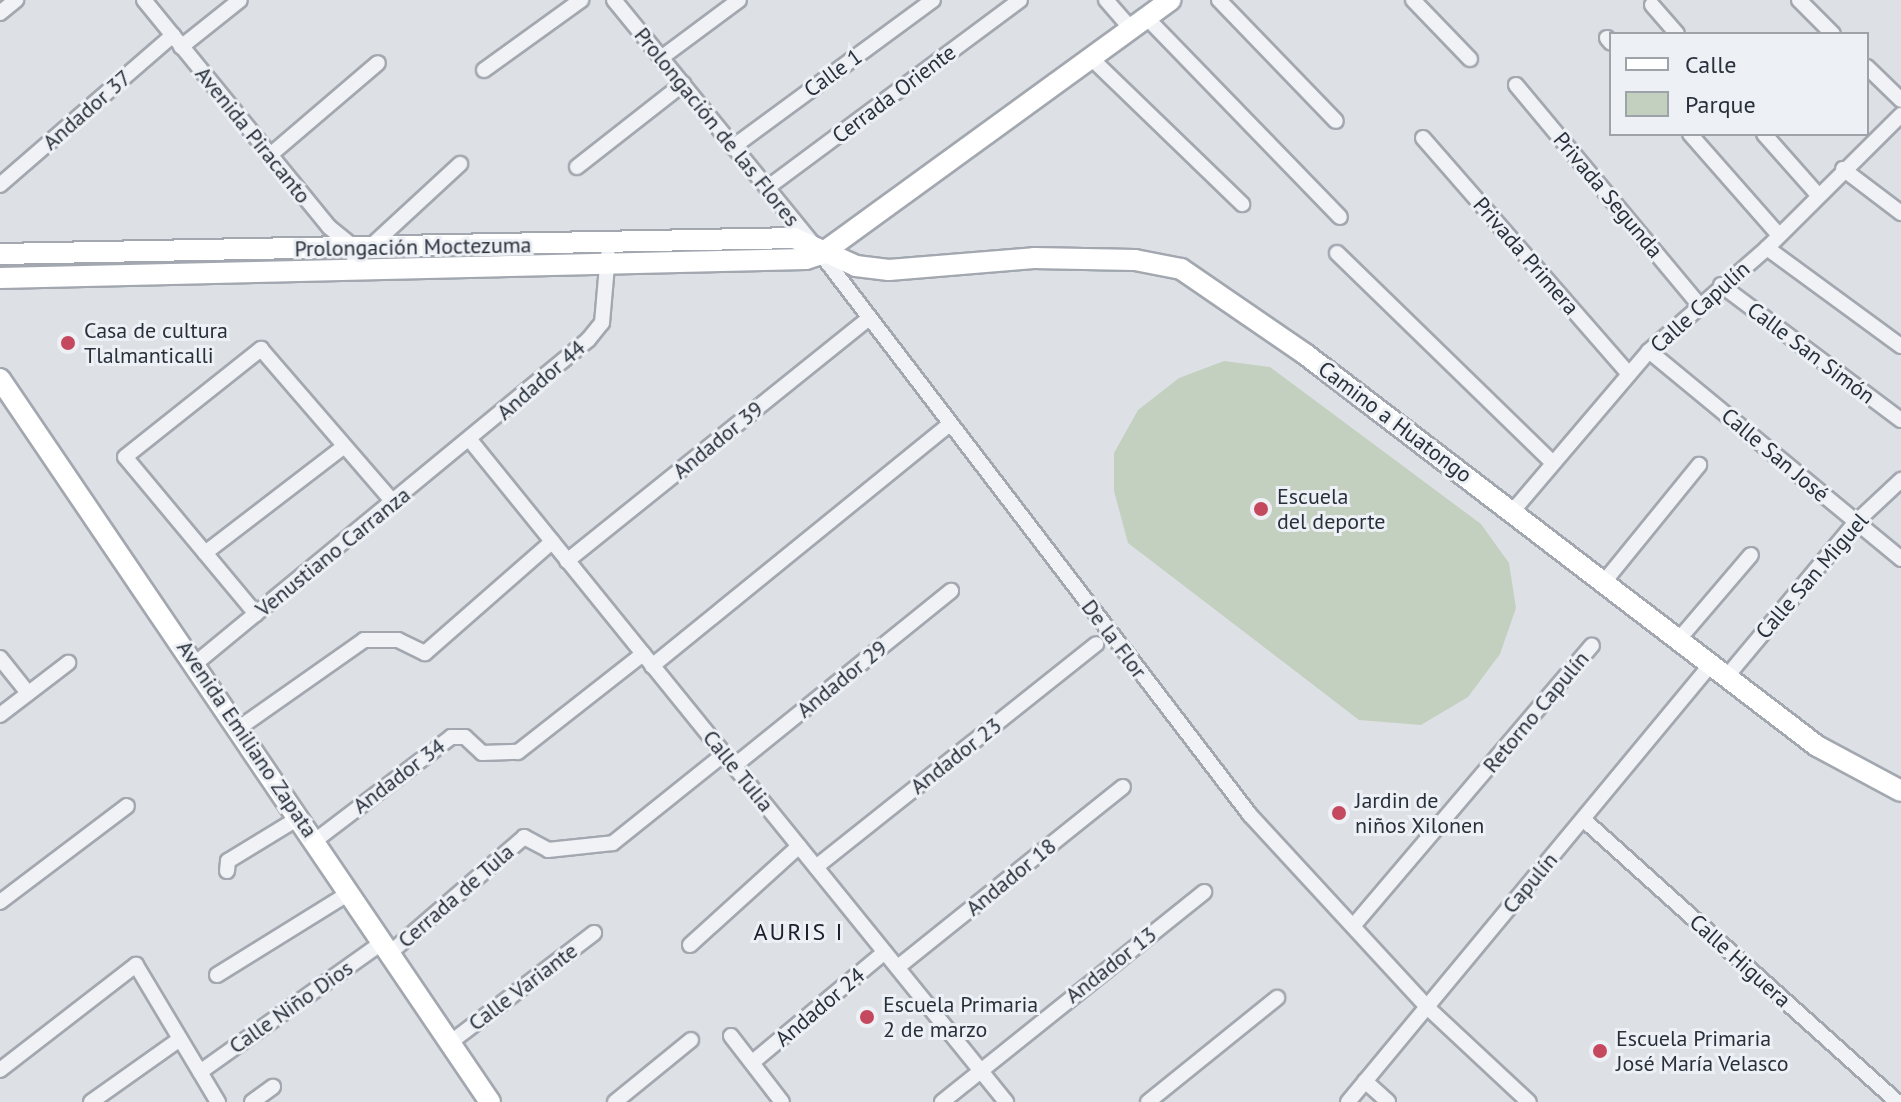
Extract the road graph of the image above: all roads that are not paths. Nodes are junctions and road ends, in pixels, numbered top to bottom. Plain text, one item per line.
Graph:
1 (16, 0) edge
2 (144, 0) edge
3 (240, 0) edge
4 (581, 0) edge
5 (614, 0) edge
6 (739, 0) edge
7 (933, 0) edge
8 (1020, 0) edge
9 (1106, 0) edge
10 (1171, 0) edge
11 (1219, 0) edge
12 (1413, 0) edge
13 (1799, 0) edge
14 (1652, 5) dead end
15 (0, 13) edge
16 (1139, 24) junction
17 (1675, 32) edge
18 (1831, 32) edge
19 (177, 41) junction
20 (661, 58) junction
21 (1092, 59) junction
22 (1470, 59) dead end
23 (378, 63) dead end
24 (1869, 69) edge
25 (484, 70) dead end
26 (683, 84) junction
27 (1516, 85) dead end
28 (1901, 100) edge
29 (1901, 115) edge
30 (1336, 121) dead end
31 (1692, 136) edge
32 (1766, 136) edge
33 (1423, 138) dead end
34 (733, 147) junction
35 (269, 156) junction
36 (460, 164) dead end
37 (577, 167) dead end
38 (1843, 169) junction
39 (0, 185) edge
40 (767, 188) junction
41 (1818, 195) junction
42 (1242, 204) dead end
43 (1901, 213) edge
44 (1340, 217) dead end
45 (1778, 234) junction
46 (608, 242) junction
47 (1767, 248) junction
48 (1337, 253) dead end
49 (0, 254) edge
50 (821, 254) junction
51 (359, 255) junction
52 (609, 266) junction
53 (0, 278) edge
54 (1721, 285) junction
55 (1699, 305) junction
56 (868, 319) junction
57 (1901, 346) edge
58 (1649, 351) junction
59 (1629, 374) junction
60 (0, 379) edge
61 (1901, 420) edge
62 (950, 424) junction
63 (470, 440) junction
64 (342, 448) junction
65 (1553, 463) junction
66 (1699, 465) dead end
67 (1901, 480) edge
68 (393, 502) junction
69 (1512, 512) junction
70 (1856, 522) junction
71 (552, 542) junction
72 (205, 553) junction
73 (1751, 555) dead end
74 (1901, 559) edge
75 (567, 561) junction
76 (1604, 582) junction
77 (951, 591) dead end
78 (256, 614) junction
79 (1680, 638) junction
80 (1096, 644) dead end
81 (1592, 645) dead end
82 (0, 658) edge
83 (648, 660) junction
84 (68, 663) dead end
85 (196, 663) junction
86 (1720, 669) junction
87 (28, 693) junction
88 (0, 715) edge
89 (239, 728) junction
90 (729, 760) junction
91 (1123, 787) dead end
92 (1901, 791) edge
93 (127, 806) dead end
94 (300, 817) junction
95 (1583, 819) junction
96 (316, 840) junction
97 (799, 846) junction
98 (816, 867) junction
99 (227, 871) dead end
100 (1204, 892) dead end
101 (349, 893) junction
102 (0, 902) edge
103 (1354, 925) junction
104 (594, 933) dead end
105 (690, 945) dead end
106 (387, 947) junction
107 (885, 952) junction
108 (898, 967) junction
109 (217, 975) dead end
110 (1277, 998) dead end
111 (1427, 1007) junction
112 (731, 1036) dead end
113 (180, 1039) junction
114 (691, 1040) dead end
115 (451, 1042) junction
116 (754, 1061) junction
117 (980, 1069) junction
118 (0, 1070) edge
119 (200, 1072) junction
120 (1365, 1081) junction
121 (273, 1087) dead end
122 (91, 1102) edge
123 (218, 1102) edge
124 (252, 1102) edge
125 (490, 1102) edge
126 (615, 1102) edge
127 (782, 1102) edge
128 (942, 1102) edge
129 (1006, 1102) edge
130 (1148, 1102) edge
131 (1348, 1102) edge
132 (1388, 1102) edge
133 (1529, 1102) edge
134 (1897, 1102) edge

1 - 15 street
2 - 19 street, Avenida Piracanto
3 - 19 street, Andador 37
4 - 25 street
5 - 20 street, Prolongación de las Flores
6 - 20 street
7 - 34 street, Calle 1
8 - 40 street, Cerrada Oriente
9 - 16 street
10 - 16 main road, Prolongación Moctezuma
11 - 30 street
12 - 22 street
13 - 18 street
14 - 17 street
16 - 21 main road, Prolongación Moctezuma
16 - 44 street
19 - 35 street, Avenida Piracanto
19 - 39 street, Andador 37
20 - 26 street, Prolongación de las Flores
21 - 42 street
21 - 50 main road, Prolongación Moctezuma
23 - 35 street
24 - 28 street
26 - 34 street, Prolongación de las Flores
26 - 37 street
27 - 55 street, Privada Segunda
29 - 38 street, Calle Capulín
31 - 45 street
32 - 41 street
33 - 59 street, Privada Primera
34 - 40 street, Prolongación de las Flores
35 - 51 street, Avenida Piracanto
36 - 51 street
38 - 41 street, Calle Capulín
38 - 43 street
40 - 50 street, Prolongación de las Flores
41 - 45 street, Calle Capulín
45 - 47 street, Calle Capulín
46 - 50 main road, Prolongación Moctezuma
46 - 51 main road, Prolongación Moctezuma
46 - 52 street, Andador 44
47 - 54 street, Calle Capulín
47 - 57 street
48 - 65 street
49 - 51 main road, Prolongación Moctezuma
50 - 52 main road, Prolongación Moctezuma
50 - 56 street, De la Flor
50 - 69 main road, Camino a Huatongo
51 - 52 main road, Prolongación Moctezuma
51 - 53 main road, Prolongación Moctezuma
52 - 63 street, Andador 44
54 - 55 street, Calle Capulín
54 - 61 street, Calle San Simón
55 - 58 street, Calle Capulín
56 - 62 street, De la Flor
56 - 75 street, Andador 39
58 - 59 street, Calle Capulín
58 - 70 street, Calle San José
59 - 65 street, Calle Capulín
60 - 85 main road, Avenida Emiliano Zapata
62 - 83 street, Andador 34
62 - 103 street, De la Flor
63 - 68 street, Venustiano Carranza
63 - 71 street, Calle Tulia
64 - 68 street
64 - 72 street
64 - 72 street
65 - 69 street, Calle Capulín
66 - 76 street
67 - 70 street, Calle San Miguel
68 - 78 street, Venustiano Carranza
69 - 76 main road, Camino a Huatongo
70 - 74 street, Calle San José
70 - 86 street, Calle San Miguel
71 - 75 street, Calle Tulia
71 - 89 street
72 - 78 street
73 - 79 street
75 - 83 street, Calle Tulia
76 - 79 main road, Camino a Huatongo
77 - 90 street, Andador 29
78 - 85 street, Venustiano Carranza
79 - 86 main road, Camino a Huatongo
80 - 98 street, Andador 23
81 - 103 street, Retorno Capulín
82 - 87 street
83 - 90 street, Calle Tulia
83 - 96 street, Andador 34
84 - 87 street
85 - 89 main road, Avenida Emiliano Zapata
86 - 92 main road, Camino a Huatongo
86 - 95 street, Capulín
87 - 88 street
89 - 94 main road, Avenida Emiliano Zapata
90 - 97 street, Calle Tulia
90 - 106 street, Cerrada de Tula
91 - 108 street, Andador 18
93 - 102 street
94 - 96 main road, Avenida Emiliano Zapata
94 - 99 street
95 - 111 street, Capulín
95 - 134 street, Calle Higuera
96 - 101 main road, Avenida Emiliano Zapata
97 - 98 street, Calle Tulia
97 - 105 street
98 - 107 street, Calle Tulia
100 - 117 street, Andador 13
101 - 106 main road, Avenida Emiliano Zapata
101 - 109 street
103 - 111 street, De la Flor
104 - 115 street, Calle Variante
106 - 115 main road, Avenida Emiliano Zapata
106 - 119 street, Calle Niño Dios
107 - 108 street, Calle Tulia
107 - 116 street, Andador 24
108 - 117 street, Calle Tulia
110 - 130 street
111 - 120 street, Capulín
111 - 133 street, De la Flor
112 - 116 street
113 - 118 street
113 - 119 street
113 - 122 street
114 - 126 street
115 - 125 main road, Avenida Emiliano Zapata
116 - 127 street
117 - 128 street, Andador 13
117 - 129 street, Calle Tulia
119 - 123 street
120 - 131 street, Capulín
120 - 132 street
121 - 124 street

